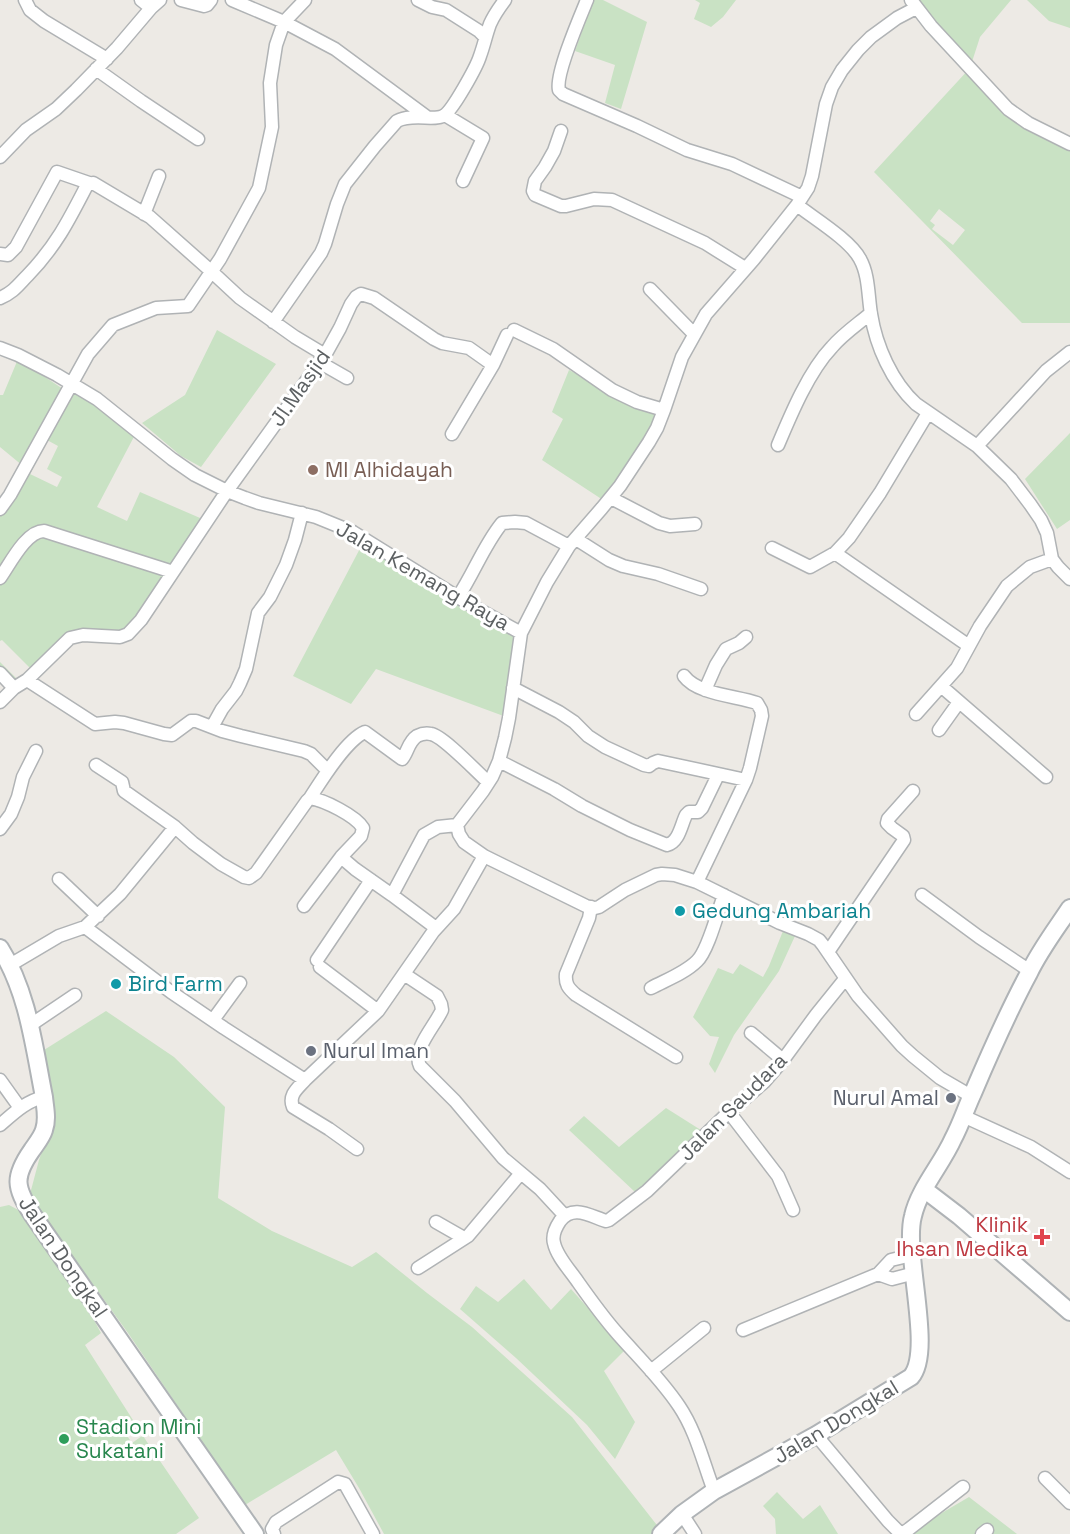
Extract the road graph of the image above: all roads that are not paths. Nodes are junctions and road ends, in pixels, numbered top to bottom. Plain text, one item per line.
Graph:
1 (25, 0) edge
2 (141, 0) edge
3 (181, 0) edge
4 (211, 0) edge
5 (232, 0) edge
6 (305, 0) edge
7 (418, 0) edge
8 (505, 0) edge
9 (587, 0) edge
10 (156, 4) edge
11 (913, 4) edge
12 (284, 22) junction
13 (485, 37) junction
14 (107, 59) junction
15 (96, 69) junction
16 (445, 115) junction
17 (427, 117) junction
18 (561, 131) dead end
19 (198, 139) dead end
20 (1070, 144) edge
21 (0, 157) edge
22 (159, 176) dead end
23 (464, 181) dead end
24 (89, 183) junction
25 (799, 201) junction
26 (144, 214) junction
27 (0, 254) edge
28 (746, 268) junction
29 (212, 272) junction
30 (650, 289) dead end
31 (0, 298) edge
32 (871, 313) junction
33 (273, 322) junction
34 (694, 334) junction
35 (0, 348) edge
36 (1070, 352) edge
37 (322, 358) junction
38 (493, 365) junction
39 (347, 378) dead end
40 (71, 384) junction
41 (664, 410) junction
42 (928, 413) junction
43 (452, 434) dead end
44 (778, 445) dead end
45 (978, 446) junction
46 (227, 491) junction
47 (611, 498) junction
48 (0, 509) edge
49 (302, 513) junction
50 (695, 524) dead end
51 (573, 542) junction
52 (772, 548) dead end
53 (835, 553) junction
54 (1052, 559) junction
55 (173, 572) junction
56 (0, 578) edge
57 (1070, 579) edge
58 (701, 589) dead end
59 (458, 597) junction
60 (521, 633) junction
61 (747, 637) dead end
62 (969, 646) junction
63 (0, 673) edge
64 (684, 675) dead end
65 (27, 680) junction
66 (941, 686) junction
67 (14, 688) junction
68 (513, 688) junction
69 (705, 690) junction
70 (0, 702) edge
71 (959, 702) junction
72 (916, 714) dead end
73 (212, 727) junction
74 (939, 730) dead end
75 (36, 751) dead end
76 (499, 761) junction
77 (96, 765) dead end
78 (328, 771) junction
79 (718, 775) junction
80 (1046, 777) dead end
81 (746, 780) junction
82 (488, 782) junction
83 (913, 791) dead end
84 (310, 798) junction
85 (457, 825) junction
86 (175, 827) junction
87 (0, 829) edge
88 (484, 856) junction
89 (341, 857) junction
90 (59, 879) dead end
91 (371, 880) junction
92 (697, 882) junction
93 (392, 895) junction
94 (724, 895) junction
95 (922, 895) dead end
96 (304, 906) dead end
97 (591, 907) junction
98 (1070, 908) edge
99 (98, 916) junction
100 (85, 927) junction
101 (436, 928) junction
102 (0, 948) edge
103 (828, 952) junction
104 (10, 965) junction
105 (1030, 971) junction
106 (404, 974) junction
107 (845, 979) junction
108 (240, 983) dead end
109 (651, 988) dead end
110 (75, 995) dead end
111 (378, 1011) junction
112 (213, 1020) junction
113 (29, 1026) junction
114 (751, 1033) dead end
115 (676, 1057) dead end
116 (783, 1060) junction
117 (0, 1080) edge
118 (305, 1080) junction
119 (971, 1096) junction
120 (44, 1097) junction
121 (20, 1108) junction
122 (729, 1112) junction
123 (963, 1116) junction
124 (0, 1125) edge
125 (357, 1149) dead end
126 (1070, 1172) edge
127 (521, 1173) junction
128 (924, 1190) junction
129 (793, 1210) dead end
130 (565, 1216) junction
131 (436, 1222) dead end
132 (464, 1238) junction
133 (912, 1255) junction
134 (418, 1268) dead end
135 (915, 1273) junction
136 (878, 1274) junction
137 (1070, 1312) edge
138 (704, 1328) dead end
139 (743, 1330) dead end
140 (651, 1371) junction
141 (816, 1435) junction
142 (1045, 1478) dead end
143 (963, 1487) dead end
144 (714, 1491) junction
145 (1070, 1503) edge
146 (682, 1514) junction
147 (255, 1534) edge
148 (274, 1534) edge
149 (373, 1534) edge
150 (662, 1534) edge
151 (695, 1534) edge

1 - 14 street
2 - 10 street
3 - 4 street
5 - 12 street
6 - 12 street
7 - 13 street
8 - 13 street
9 - 25 street
10 - 14 street
11 - 20 street
11 - 25 street
12 - 17 street
12 - 29 street
13 - 16 street
14 - 15 street
15 - 19 street
15 - 21 street
16 - 17 street
16 - 23 street
17 - 33 street
18 - 28 street
22 - 26 street
24 - 26 street
24 - 27 street
24 - 31 street
25 - 28 street
25 - 32 street
26 - 29 street
28 - 34 street
29 - 33 street
29 - 40 street
30 - 34 street
32 - 42 street
32 - 44 street
33 - 37 street
34 - 41 street
35 - 40 street, Jalan Kemang Raya
36 - 45 street
37 - 38 street, Jl.Masjid
37 - 39 street
37 - 46 street, Jl.Masjid
38 - 41 street
38 - 43 street
40 - 46 street, Jalan Kemang Raya
40 - 48 street
41 - 47 street
42 - 45 street
42 - 53 street
45 - 54 street
46 - 49 street, Jalan Kemang Raya
46 - 55 street, Jl.Masjid
47 - 50 street
47 - 51 street
49 - 59 street, Jalan Kemang Raya
49 - 73 street
51 - 58 street
51 - 59 street
51 - 60 street
52 - 53 street
53 - 62 street
54 - 57 street
54 - 62 street
55 - 56 street
55 - 65 street, Jl.Masjid
59 - 60 street, Jalan Kemang Raya
60 - 68 street, Jalan Kemang Raya
61 - 69 street
62 - 66 street
63 - 67 street
64 - 69 street
65 - 67 street
65 - 73 street
66 - 71 street
66 - 72 street
67 - 70 street
68 - 76 street, Jalan Kemang Raya
68 - 79 street
69 - 81 street
71 - 74 street
71 - 80 street
73 - 78 street
75 - 87 street
76 - 79 street
76 - 82 street, Jalan Kemang Raya
77 - 86 street
78 - 82 street
78 - 84 street
79 - 81 street
81 - 92 street
82 - 85 street, Jalan Kemang Raya
83 - 103 street
84 - 86 street
84 - 89 street
85 - 88 street
85 - 93 street
86 - 99 street
88 - 97 street
88 - 101 street
89 - 91 street
89 - 96 street
90 - 99 street
91 - 93 street
91 - 111 street
92 - 94 street
92 - 97 street
93 - 101 street
94 - 103 street
94 - 109 street
95 - 105 street
97 - 115 street
98 - 105 street, Jalan Dongkal
99 - 100 street
100 - 104 street
100 - 112 street
101 - 106 street
102 - 104 street, Jalan Dongkal
103 - 107 street
104 - 113 street, Jalan Dongkal
105 - 119 street, Jalan Dongkal
106 - 111 street
106 - 127 street
107 - 116 street, Jalan Saudara
107 - 119 street
108 - 112 street
110 - 113 street
111 - 118 street
112 - 118 street
113 - 120 street, Jalan Dongkal
114 - 116 street
116 - 122 street, Jalan Saudara
117 - 121 street
118 - 125 street
119 - 123 street, Jalan Dongkal
120 - 121 street
120 - 147 street, Jalan Dongkal
121 - 124 street
122 - 129 street
122 - 130 street, Jalan Saudara
123 - 126 street
123 - 128 street, Jalan Dongkal
127 - 130 street
127 - 132 street
128 - 133 street, Jalan Dongkal
128 - 137 street
130 - 140 street
131 - 132 street
132 - 134 street
133 - 135 street, Jalan Dongkal
133 - 136 street
135 - 136 street
135 - 141 street, Jalan Dongkal
136 - 139 street
138 - 140 street
140 - 144 street
141 - 143 street
141 - 144 street, Jalan Dongkal
142 - 145 street
144 - 146 street, Jalan Dongkal
146 - 150 street, Jalan Dongkal
146 - 151 street
148 - 149 street

